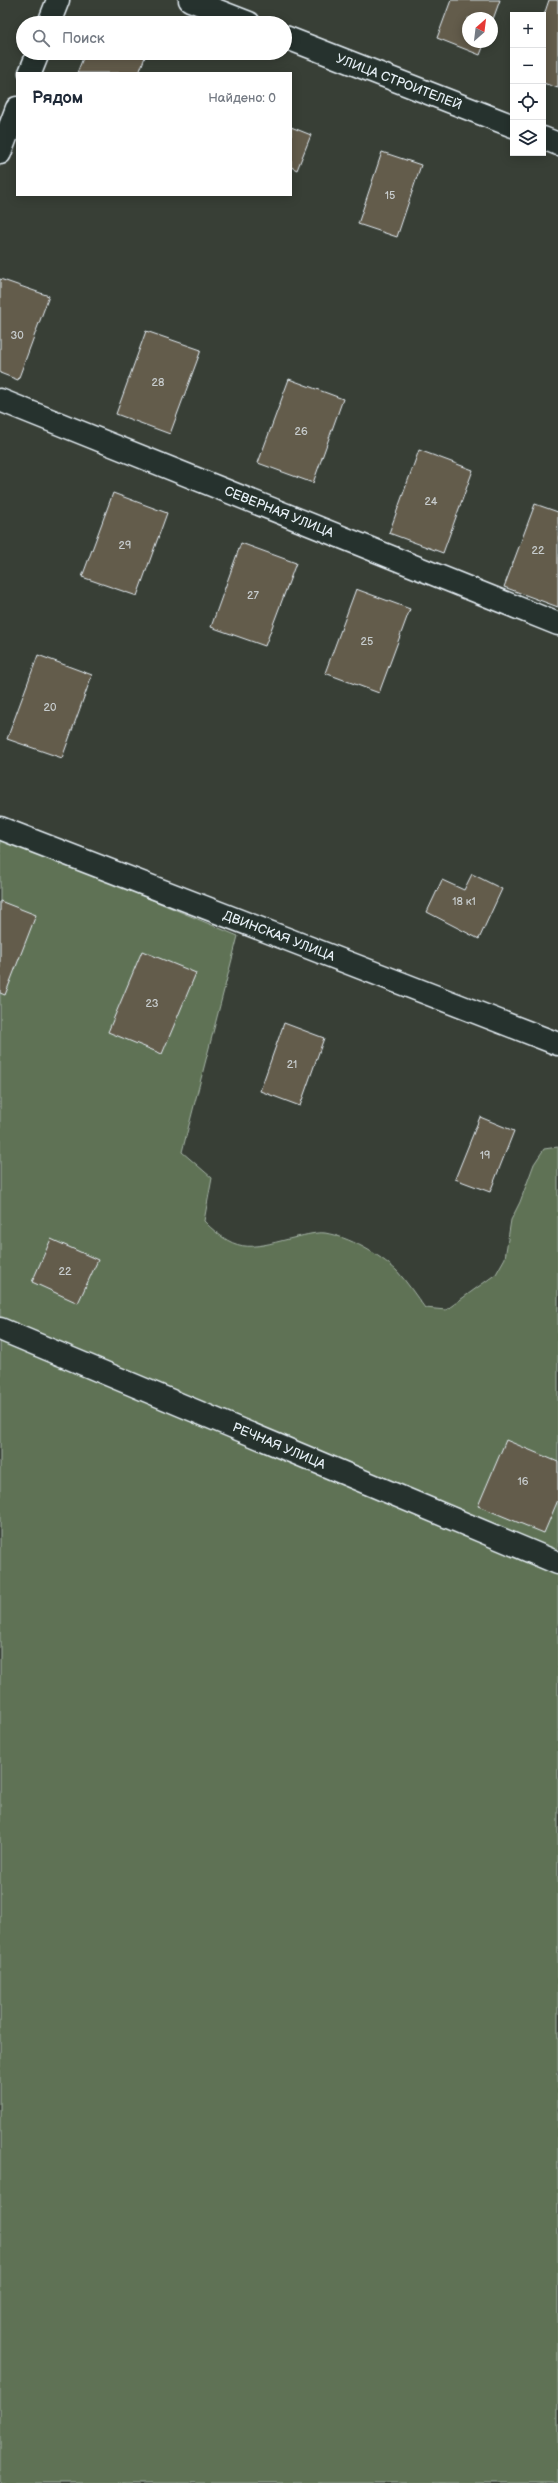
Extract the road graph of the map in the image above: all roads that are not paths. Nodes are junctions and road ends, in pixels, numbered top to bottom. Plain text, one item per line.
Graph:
1 (58, 0) edge
2 (190, 0) edge
3 (52, 16) edge
4 (231, 16) edge
5 (292, 40) edge
6 (35, 60) edge
7 (30, 72) edge
8 (16, 111) edge
9 (510, 125) edge
10 (546, 139) edge
11 (558, 144) edge
12 (0, 153) edge
13 (0, 400) edge
14 (558, 624) edge
15 (0, 828) edge
16 (558, 1044) edge
17 (0, 1329) edge
18 (558, 1563) edge

1 - 3 street
2 - 4 street
5 - 9 street, УЛИЦА СТРОИТЕЛЕЙ
6 - 7 street
8 - 12 street
10 - 11 street
13 - 14 street, СЕВЕРНАЯ УЛИЦА
15 - 16 street, ДВИНСКАЯ УЛИЦА
17 - 18 street, РЕЧНАЯ УЛИЦА

